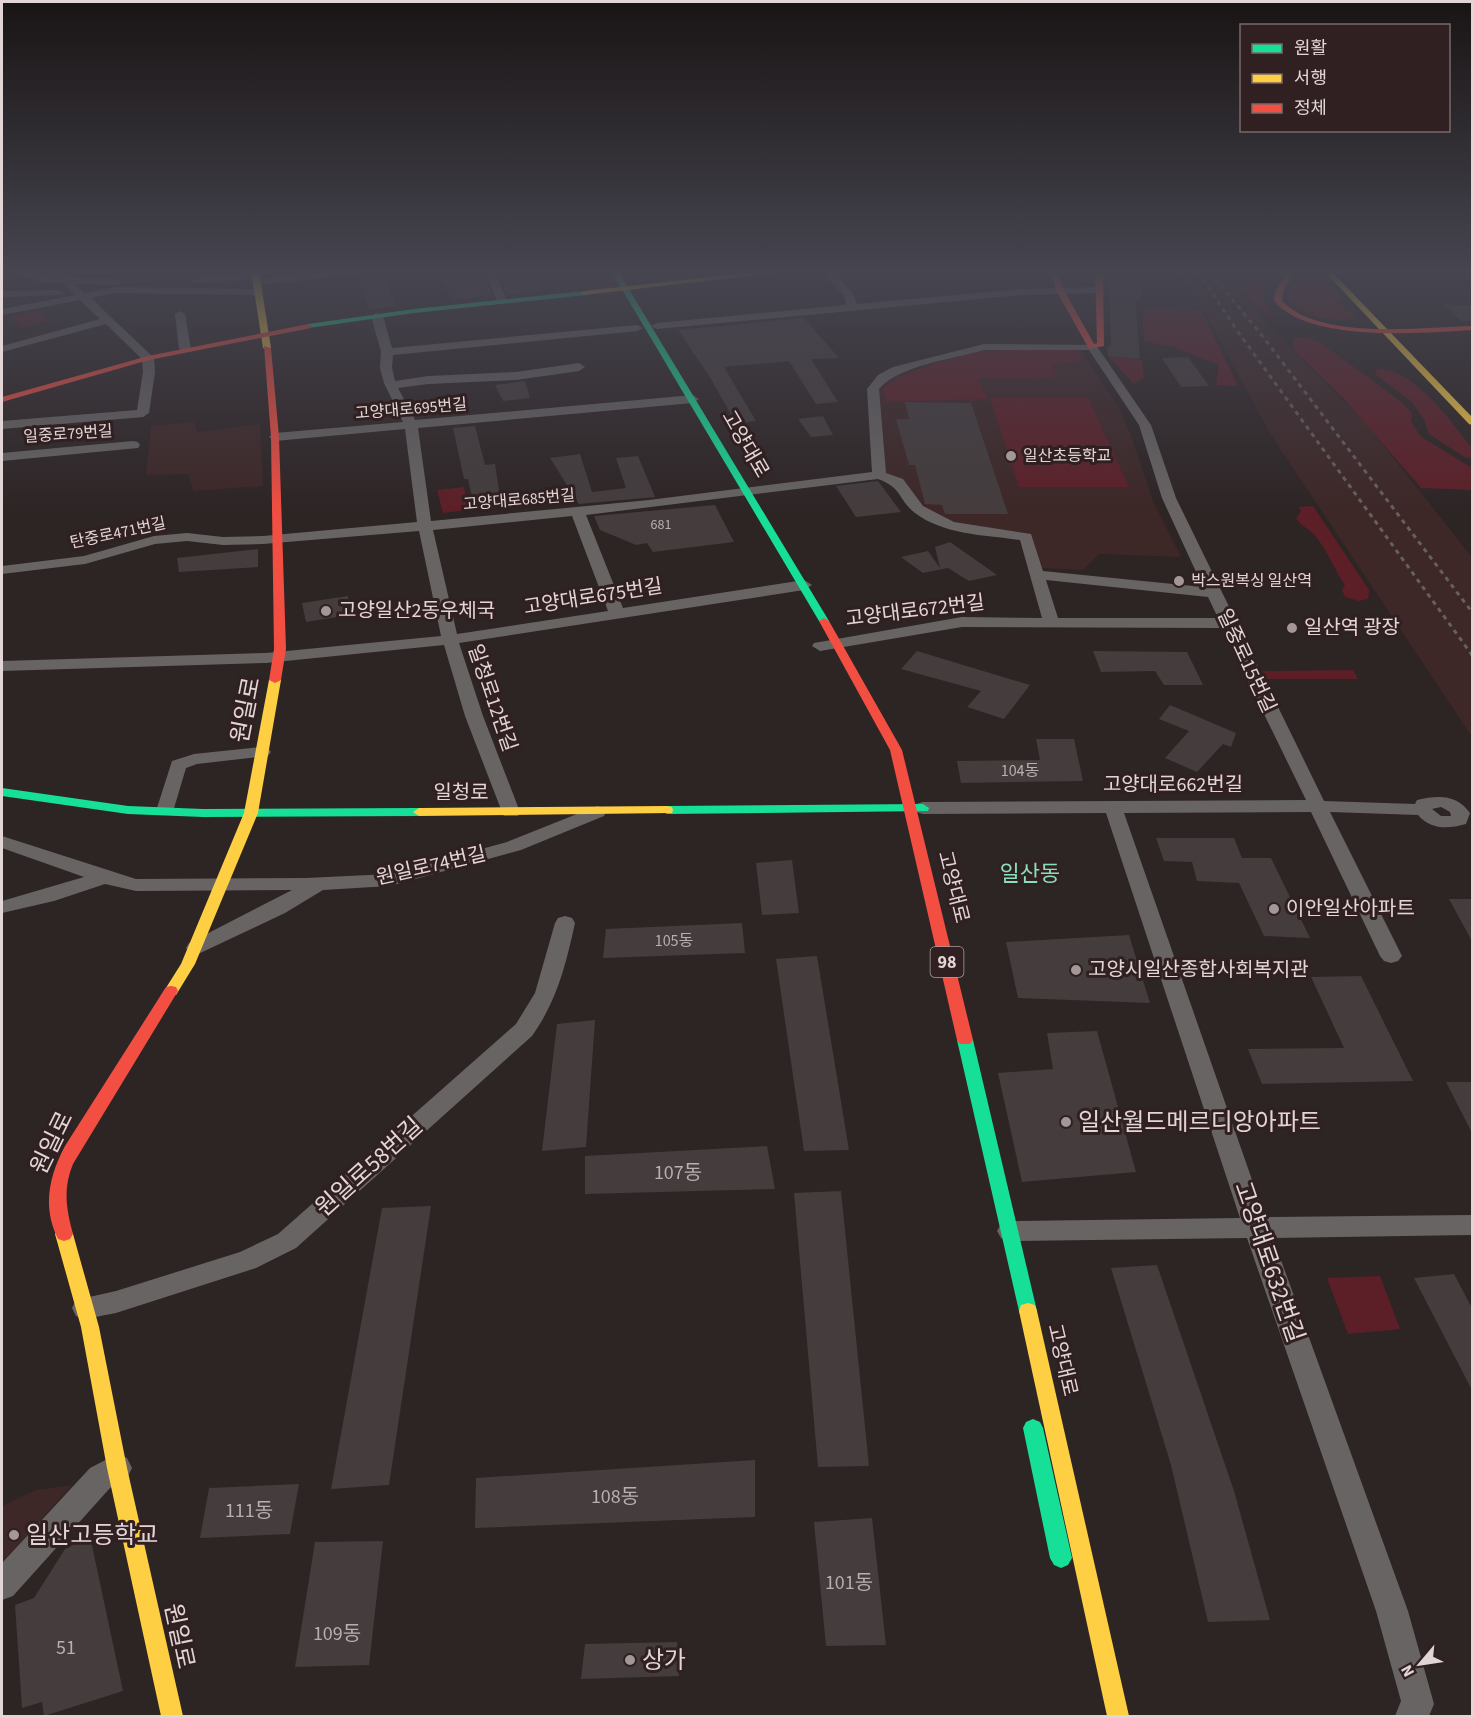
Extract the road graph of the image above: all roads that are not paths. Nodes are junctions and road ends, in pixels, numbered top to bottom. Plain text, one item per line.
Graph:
1 (141, 351) edge
2 (176, 351) edge
3 (267, 351) edge
4 (396, 351) edge
5 (653, 351) edge
6 (656, 351) edge
7 (968, 351) edge
8 (1095, 351) edge
9 (1408, 351) edge
10 (1410, 351) edge
11 (387, 352) joint
12 (148, 358) junction
13 (579, 367) dead end
14 (391, 385) junction
15 (541, 399) dead end
16 (2, 400) edge
17 (686, 400) junction
18 (546, 413) junction
19 (1473, 414) edge
20 (1473, 422) edge
21 (2, 425) edge
22 (411, 425) junction
23 (275, 437) junction
24 (133, 445) dead end
25 (3, 457) edge
26 (879, 475) junction
27 (749, 494) junction
28 (578, 513) junction
29 (425, 526) junction
30 (278, 539) junction
31 (2, 570) edge
32 (1037, 575) junction
33 (796, 586) junction
34 (1212, 593) junction
35 (617, 614) junction
36 (804, 615) dead end
37 (1051, 622) junction
38 (1228, 623) junction
39 (450, 640) junction
40 (837, 642) junction
41 (821, 646) dead end
42 (280, 657) junction
43 (2, 666) edge
44 (842, 683) dead end
45 (863, 720) dead end
46 (262, 752) junction
47 (2, 792) edge
48 (1316, 806) junction
49 (1113, 807) junction
50 (917, 809) junction
51 (165, 812) junction
52 (511, 812) junction
53 (597, 812) junction
54 (251, 813) junction
55 (1467, 820) edge
56 (2, 842) edge
57 (104, 877) junction
58 (320, 883) junction
59 (222, 885) junction
60 (2, 908) edge
61 (565, 923) dead end
62 (196, 948) junction
63 (1391, 956) dead end
64 (1473, 1225) edge
65 (1256, 1227) junction
66 (1010, 1230) junction
67 (85, 1308) junction
68 (1030, 1416) dead end
69 (117, 1468) junction
70 (1065, 1575) dead end
71 (2, 1585) edge
72 (172, 1716) edge
73 (1118, 1716) edge
74 (1411, 1716) edge

1 - 12 street
2 - 12 street
3 - 23 street, 원일로
4 - 11 street
5 - 17 street, 고양대로 / 98
6 - 17 street, 고양대로 / 98
7 - 26 street
8 - 34 street, 일중로15번길
9 - 20 street
10 - 19 street
11 - 14 street, 일청로12번길
12 - 16 street
12 - 21 street, 일중로79번길
13 - 14 street
14 - 22 street, 일청로12번길
15 - 18 street
17 - 18 street, 고양대로695번길
17 - 27 street, 고양대로 / 98
18 - 22 street, 고양대로695번길
22 - 23 street, 고양대로695번길
22 - 29 street, 일청로12번길
23 - 30 street, 원일로
24 - 25 street, 일중로79번길
26 - 27 street, 고양대로
26 - 32 street
27 - 28 street, 고양대로685번길
27 - 33 street, 고양대로 / 98
28 - 29 street, 고양대로685번길
28 - 35 street
29 - 30 street, 고양대로685번길
29 - 39 street, 일청로12번길
30 - 31 street, 탄중로471번길
30 - 42 street, 원일로
32 - 34 street
32 - 37 street
33 - 35 street, 고양대로675번길
33 - 36 street, 고양대로 / 98
33 - 40 street, 고양대로 / 98
34 - 38 street, 일중로15번길
35 - 39 street, 고양대로675번길
37 - 38 street, 고양대로672번길
37 - 40 street, 고양대로672번길
38 - 48 street, 일중로15번길
39 - 42 street, 고양대로675번길
39 - 52 street, 일청로12번길
40 - 41 street, 고양대로672번길
40 - 50 street, 고양대로 / 98
42 - 43 street, 원일로
42 - 46 street, 원일로
44 - 45 street
46 - 51 street
46 - 54 street, 원일로
47 - 51 street, 일청로
48 - 49 street, 고양대로662번길
48 - 55 street, 고양대로662번길
48 - 63 street, 일중로15번길
49 - 50 street, 고양대로662번길
49 - 65 street, 고양대로632번길
50 - 53 street, 일청로
50 - 66 street, 고양대로 / 98
51 - 54 street, 일청로
52 - 53 street, 일청로
52 - 54 street, 일청로
53 - 58 street, 원일로74번길
54 - 59 street, 원일로
56 - 57 street, 원일로74번길
57 - 59 street, 원일로74번길
57 - 60 street
58 - 59 street, 원일로74번길
58 - 62 street
59 - 62 street, 원일로
61 - 67 street, 원일로58번길
62 - 67 street, 원일로
64 - 65 street
65 - 66 street
65 - 74 street, 고양대로632번길
66 - 73 street, 고양대로 / 98
67 - 69 street, 원일로
68 - 70 street
69 - 71 street
69 - 72 street, 원일로

